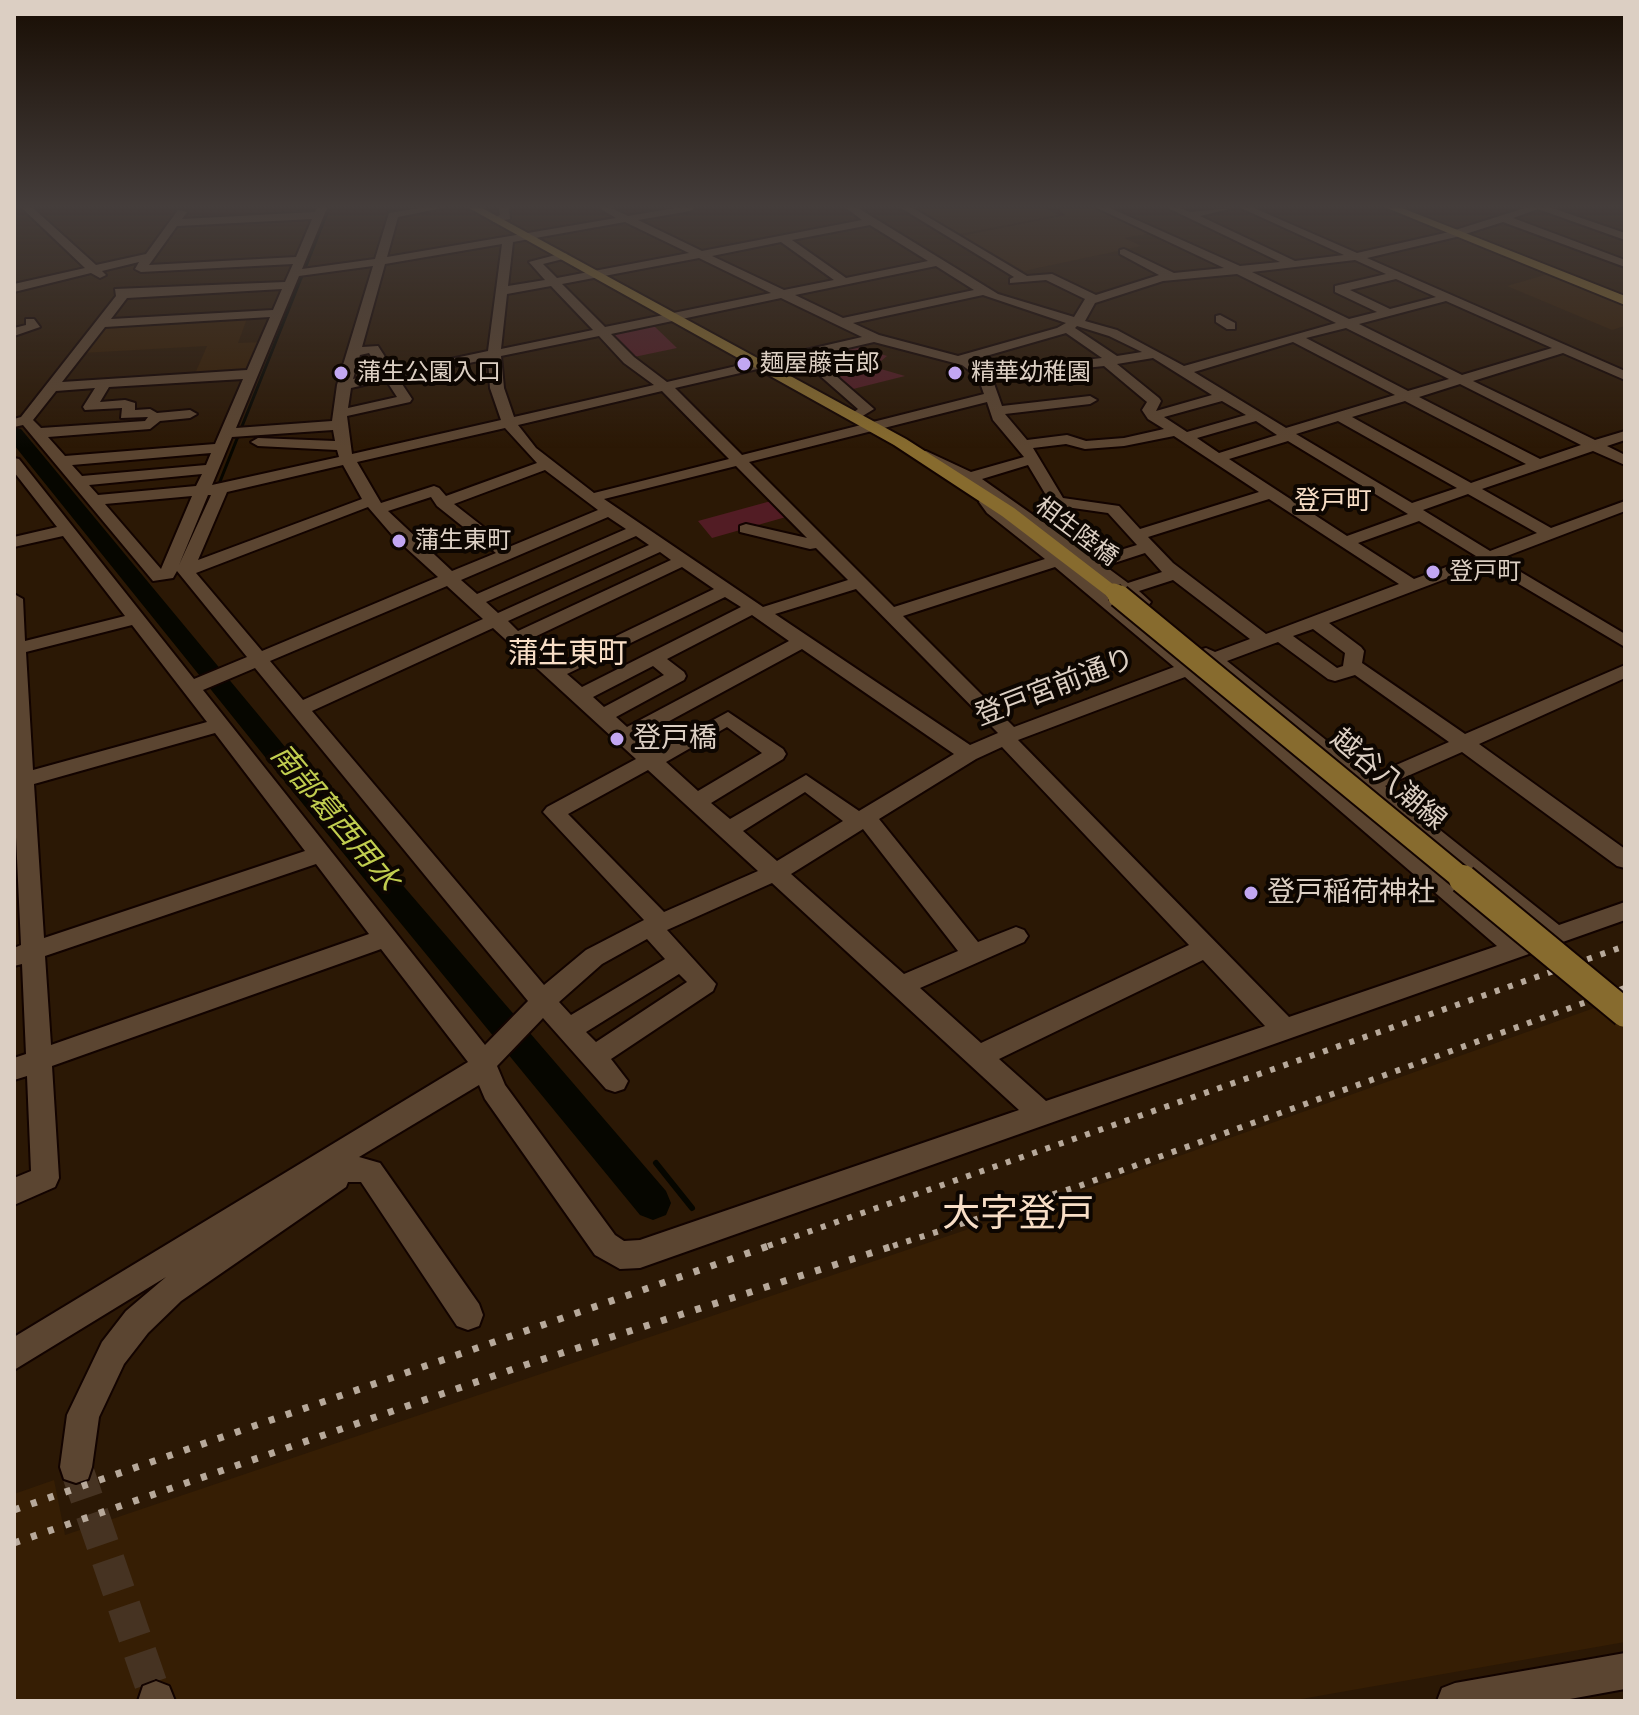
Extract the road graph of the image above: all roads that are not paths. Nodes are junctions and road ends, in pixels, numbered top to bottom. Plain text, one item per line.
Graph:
1 (62, 288) edge
2 (115, 288) edge
3 (126, 288) edge
4 (164, 288) edge
5 (289, 288) edge
6 (371, 288) edge
7 (519, 288) edge
8 (560, 288) edge
9 (622, 288) edge
10 (773, 288) edge
11 (811, 288) edge
12 (981, 288) joint
13 (1072, 288) edge
14 (1130, 288) edge
15 (1274, 288) edge
16 (1343, 288) edge
17 (1427, 288) edge
18 (1593, 288) edge
19 (502, 291) joint
20 (121, 293) junction
21 (783, 293) junction
22 (1448, 297) junction
23 (1094, 299) junction
24 (1625, 301) edge
25 (17, 307) edge
26 (278, 313) junction
27 (1389, 313) junction
28 (675, 317) junction
29 (30, 322) dead end
30 (842, 322) junction
31 (101, 323) junction
32 (1348, 324) junction
33 (1072, 325) junction
34 (14, 332) edge
35 (602, 332) junction
36 (874, 338) junction
37 (1295, 338) junction
38 (1564, 349) junction
39 (353, 352) junction
40 (494, 354) junction
41 (1155, 354) junction
42 (804, 355) junction
43 (960, 359) junction
44 (1110, 361) junction
45 (763, 365) junction
46 (1183, 371) junction
47 (252, 374) junction
48 (984, 375) junction
49 (390, 376) junction
50 (1625, 376) edge
51 (1461, 380) junction
52 (104, 384) junction
53 (344, 385) junction
54 (665, 386) junction
55 (51, 387) junction
56 (1223, 396) junction
57 (1406, 396) junction
58 (989, 397) junction
59 (1090, 400) dead end
60 (995, 411) junction
61 (171, 415) junction
62 (339, 416) junction
63 (856, 416) junction
64 (1153, 416) junction
65 (1340, 416) junction
66 (234, 417) junction
67 (1256, 417) junction
68 (20, 418) edge
69 (509, 423) junction
70 (185, 426) junction
71 (873, 426) junction
72 (118, 427) junction
73 (38, 433) junction
74 (227, 433) junction
75 (1181, 434) junction
76 (1286, 434) junction
77 (1625, 435) edge
78 (258, 436) junction
79 (1595, 446) junction
80 (220, 448) junction
81 (1028, 452) junction
82 (345, 453) junction
83 (921, 454) joint
84 (102, 456) junction
85 (1217, 458) junction
86 (739, 460) junction
87 (61, 461) junction
88 (1625, 461) edge
89 (14, 463) edge
90 (544, 465) junction
91 (1539, 465) junction
92 (211, 469) junction
93 (965, 478) junction
94 (264, 479) junction
95 (77, 481) junction
96 (221, 489) junction
97 (1470, 489) junction
98 (203, 491) junction
99 (1271, 493) junction
100 (987, 497) junction
101 (591, 498) junction
102 (93, 500) junction
103 (1058, 502) junction
104 (443, 503) junction
105 (374, 505) junction
106 (1625, 506) edge
107 (609, 511) junction
108 (1416, 512) junction
109 (1040, 523) junction
110 (746, 529) dead end
111 (67, 530) junction
112 (637, 530) junction
113 (1550, 534) junction
114 (819, 541) junction
115 (1142, 541) junction
116 (14, 542) edge
117 (1346, 542) junction
118 (660, 546) junction
119 (508, 554) junction
120 (1488, 558) junction
121 (1060, 560) junction
122 (682, 561) junction
123 (1094, 564) junction
124 (185, 571) junction
125 (1175, 573) junction
126 (451, 578) junction
127 (860, 582) junction
128 (1413, 586) junction
129 (726, 590) junction
130 (1120, 591) junction
131 (14, 599) edge
132 (475, 601) junction
133 (757, 610) junction
134 (891, 614) junction
135 (137, 618) junction
136 (496, 620) junction
137 (1316, 622) junction
138 (517, 638) junction
139 (1272, 638) junction
140 (801, 642) junction
141 (1625, 642) edge
142 (15, 649) edge
143 (654, 658) junction
144 (258, 660) junction
145 (1214, 661) junction
146 (1356, 668) junction
147 (1188, 671) junction
148 (1625, 671) edge
149 (556, 672) junction
150 (197, 685) junction
151 (581, 695) junction
152 (299, 709) junction
153 (603, 716) junction
154 (220, 725) junction
155 (626, 736) junction
156 (1008, 737) junction
157 (1464, 743) junction
158 (969, 754) junction
159 (652, 760) junction
160 (18, 782) edge
161 (1368, 785) junction
162 (1339, 798) junction
163 (698, 801) junction
164 (862, 820) junction
165 (730, 829) junction
166 (322, 853) junction
167 (1625, 860) edge
168 (776, 872) junction
169 (1625, 911) edge
170 (655, 925) junction
171 (1556, 935) junction
172 (1016, 936) dead end
173 (387, 937) junction
174 (1207, 947) junction
175 (1516, 949) junction
176 (23, 954) edge
177 (974, 954) junction
178 (681, 961) junction
179 (901, 986) junction
180 (545, 1001) junction
181 (1625, 1013) edge
182 (570, 1029) junction
183 (1284, 1029) junction
184 (593, 1057) junction
185 (977, 1057) junction
186 (487, 1058) junction
187 (38, 1061) junction
188 (14, 1069) edge
189 (615, 1081) dead end
190 (1042, 1114) junction
191 (334, 1167) junction
192 (14, 1192) edge
193 (468, 1315) dead end
194 (15, 1350) edge
195 (76, 1467) tunnel mouth
196 (1625, 1671) edge
197 (1455, 1701) edge

1 - 25 street
2 - 20 street
3 - 20 street
4 - 20 street
5 - 26 street
6 - 39 street
7 - 19 street
8 - 35 street
9 - 28 main road
10 - 21 street
11 - 21 street
12 - 30 street
12 - 33 street
13 - 23 street
14 - 23 street
15 - 32 street
16 - 27 street
17 - 22 street
18 - 24 main road
19 - 40 street
20 - 31 street
21 - 28 street
21 - 30 street
22 - 27 street
22 - 38 street
23 - 33 street
26 - 31 street
26 - 47 street
27 - 32 street
28 - 35 street
28 - 45 main road
29 - 34 street
30 - 36 street
31 - 55 street
32 - 37 street
32 - 51 street
33 - 41 street
33 - 43 street
33 - 44 street
35 - 40 street
35 - 54 street
36 - 42 street
36 - 43 street
37 - 46 street
37 - 57 street
38 - 50 street
38 - 51 street
39 - 49 street
39 - 53 street
40 - 49 street
40 - 69 street
41 - 44 street
41 - 46 street
42 - 45 street
42 - 63 street
43 - 48 street
44 - 48 street
44 - 64 street
45 - 54 street
45 - 63 main road
46 - 56 street
47 - 52 street
47 - 66 street
48 - 58 street
49 - 53 street
49 - 62 street
51 - 57 street
51 - 79 street
52 - 55 street
52 - 61 street
53 - 62 street
54 - 69 street
54 - 86 street
55 - 68 street
56 - 64 street
56 - 67 street
57 - 65 street
57 - 91 street
58 - 60 street
58 - 71 street
59 - 60 street
60 - 81 street
61 - 70 street
61 - 72 street
62 - 66 street
62 - 78 street
62 - 82 street
63 - 71 main road
64 - 75 street
65 - 76 street
65 - 97 street
66 - 74 street
67 - 75 street
67 - 76 street
68 - 73 street
69 - 82 street
69 - 90 street
70 - 80 street
70 - 84 street
71 - 83 main road
71 - 86 street
72 - 73 street
72 - 84 street
73 - 87 street
74 - 78 street
74 - 80 street
75 - 81 street
75 - 85 street
76 - 85 street
76 - 108 street
77 - 79 street
78 - 82 street
78 - 94 street
79 - 88 street
79 - 91 street
80 - 92 street
81 - 93 street
81 - 103 street
82 - 94 street
82 - 105 street
83 - 93 street
84 - 87 street
85 - 99 street
86 - 101 street
86 - 114 street
87 - 95 street
89 - 111 street
90 - 101 street
90 - 104 street
91 - 97 street
92 - 95 street
92 - 98 street
93 - 100 main road
93 - 109 street
94 - 96 street
95 - 102 street
96 - 98 street
96 - 124 street
97 - 108 street
97 - 113 street
98 - 102 street
98 - 102 street
99 - 115 street
99 - 117 street
100 - 121 street
100 - 130 main road, 相生陸橋
101 - 107 street
103 - 109 street
103 - 115 street
104 - 105 street
104 - 119 street
105 - 124 street
105 - 126 street
106 - 113 street, 登戸宮前通り
107 - 112 street
107 - 119 street
108 - 117 street
108 - 120 street
109 - 123 street
110 - 114 street
111 - 116 street
111 - 135 street
112 - 118 street
112 - 132 street
113 - 120 street, 登戸宮前通り
114 - 127 street
115 - 123 street
115 - 125 street
117 - 128 street
118 - 122 street
118 - 136 street
119 - 126 street
120 - 128 street, 登戸宮前通り
120 - 141 street
121 - 134 street
121 - 147 street
122 - 129 street
122 - 138 street
123 - 130 street
124 - 144 street
125 - 130 street
125 - 139 street
126 - 132 street
126 - 144 street
127 - 133 street
127 - 134 street
128 - 137 street, 登戸宮前通り
129 - 133 street
129 - 149 street
130 - 145 street
130 - 181 main road, 越谷八潮線, bridge
131 - 142 street
132 - 136 street
133 - 140 street
133 - 143 street
134 - 156 street
135 - 142 street
135 - 150 street
136 - 138 street
136 - 152 street
137 - 139 street, 登戸宮前通り
137 - 146 street
138 - 149 street
139 - 145 street, 登戸宮前通り
139 - 146 street
140 - 155 street
140 - 158 street
142 - 160 street
143 - 151 street
143 - 153 street
144 - 150 street
144 - 152 street
145 - 147 street, 登戸宮前通り
145 - 161 street
146 - 157 street
147 - 156 street, 登戸宮前通り
147 - 162 street
148 - 157 street
149 - 151 street
150 - 154 street
151 - 153 street
152 - 180 street
153 - 155 street
154 - 160 street
154 - 166 street
155 - 159 street
156 - 158 street, 登戸宮前通り
156 - 174 street
157 - 161 street
157 - 167 street
158 - 164 street, 登戸宮前通り
159 - 163 street
159 - 163 street
159 - 170 street
160 - 176 street
161 - 162 street
161 - 171 street
162 - 175 street
163 - 165 street
164 - 165 street
164 - 168 street, 登戸宮前通り
164 - 177 street
165 - 168 street
166 - 173 street
166 - 176 street
168 - 170 street, 登戸宮前通り
168 - 179 street
169 - 171 street
170 - 178 street
170 - 180 street, 登戸宮前通り
171 - 175 street
172 - 177 street
173 - 186 street
173 - 187 street
174 - 183 street
174 - 185 street
175 - 183 street
176 - 187 street
177 - 179 street
178 - 182 street
178 - 184 street
179 - 185 street
180 - 182 street
180 - 186 street
182 - 184 street
183 - 190 street
184 - 189 street
185 - 190 street
186 - 190 street
186 - 191 street
187 - 188 street
187 - 192 street
191 - 193 street
191 - 194 street
191 - 195 street
196 - 197 street

